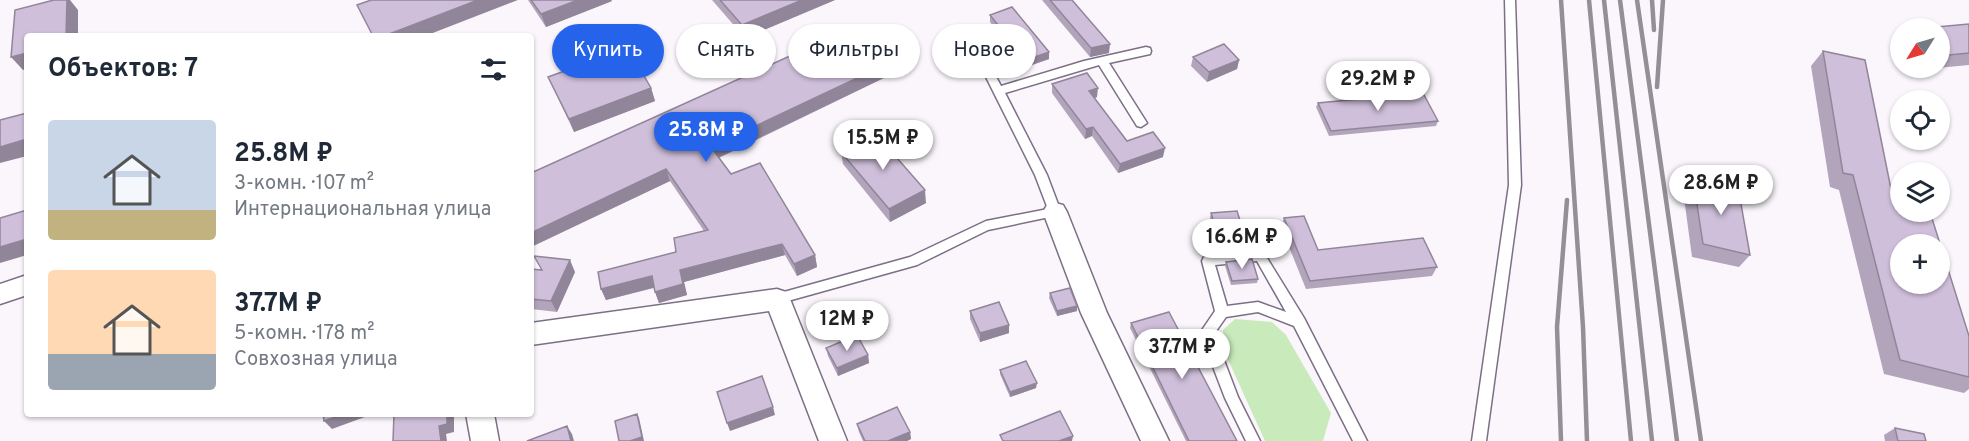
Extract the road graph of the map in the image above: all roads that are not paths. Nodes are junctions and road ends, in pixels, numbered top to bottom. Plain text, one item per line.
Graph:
1 (1510, 0) edge
2 (1146, 51) dead end
3 (1102, 61) junction
4 (992, 78) edge
5 (999, 91) junction
6 (1142, 123) dead end
7 (1055, 212) junction
8 (24, 286) edge
9 (0, 294) edge
10 (777, 299) junction
11 (1222, 312) junction
12 (1299, 322) junction
13 (534, 334) edge
14 (481, 417) edge
15 (485, 441) edge
16 (833, 441) edge
17 (1155, 441) edge
18 (1254, 441) edge
19 (1360, 441) edge
20 (1479, 441) edge

1 - 20 lane
2 - 3 lane
3 - 5 lane
3 - 6 lane
4 - 5 lane
5 - 7 lane
7 - 10 lane
7 - 17 street
8 - 9 street
10 - 13 street
10 - 16 street
11 - 12 lane
11 - 12 lane
11 - 18 lane
12 - 19 lane
14 - 15 street

